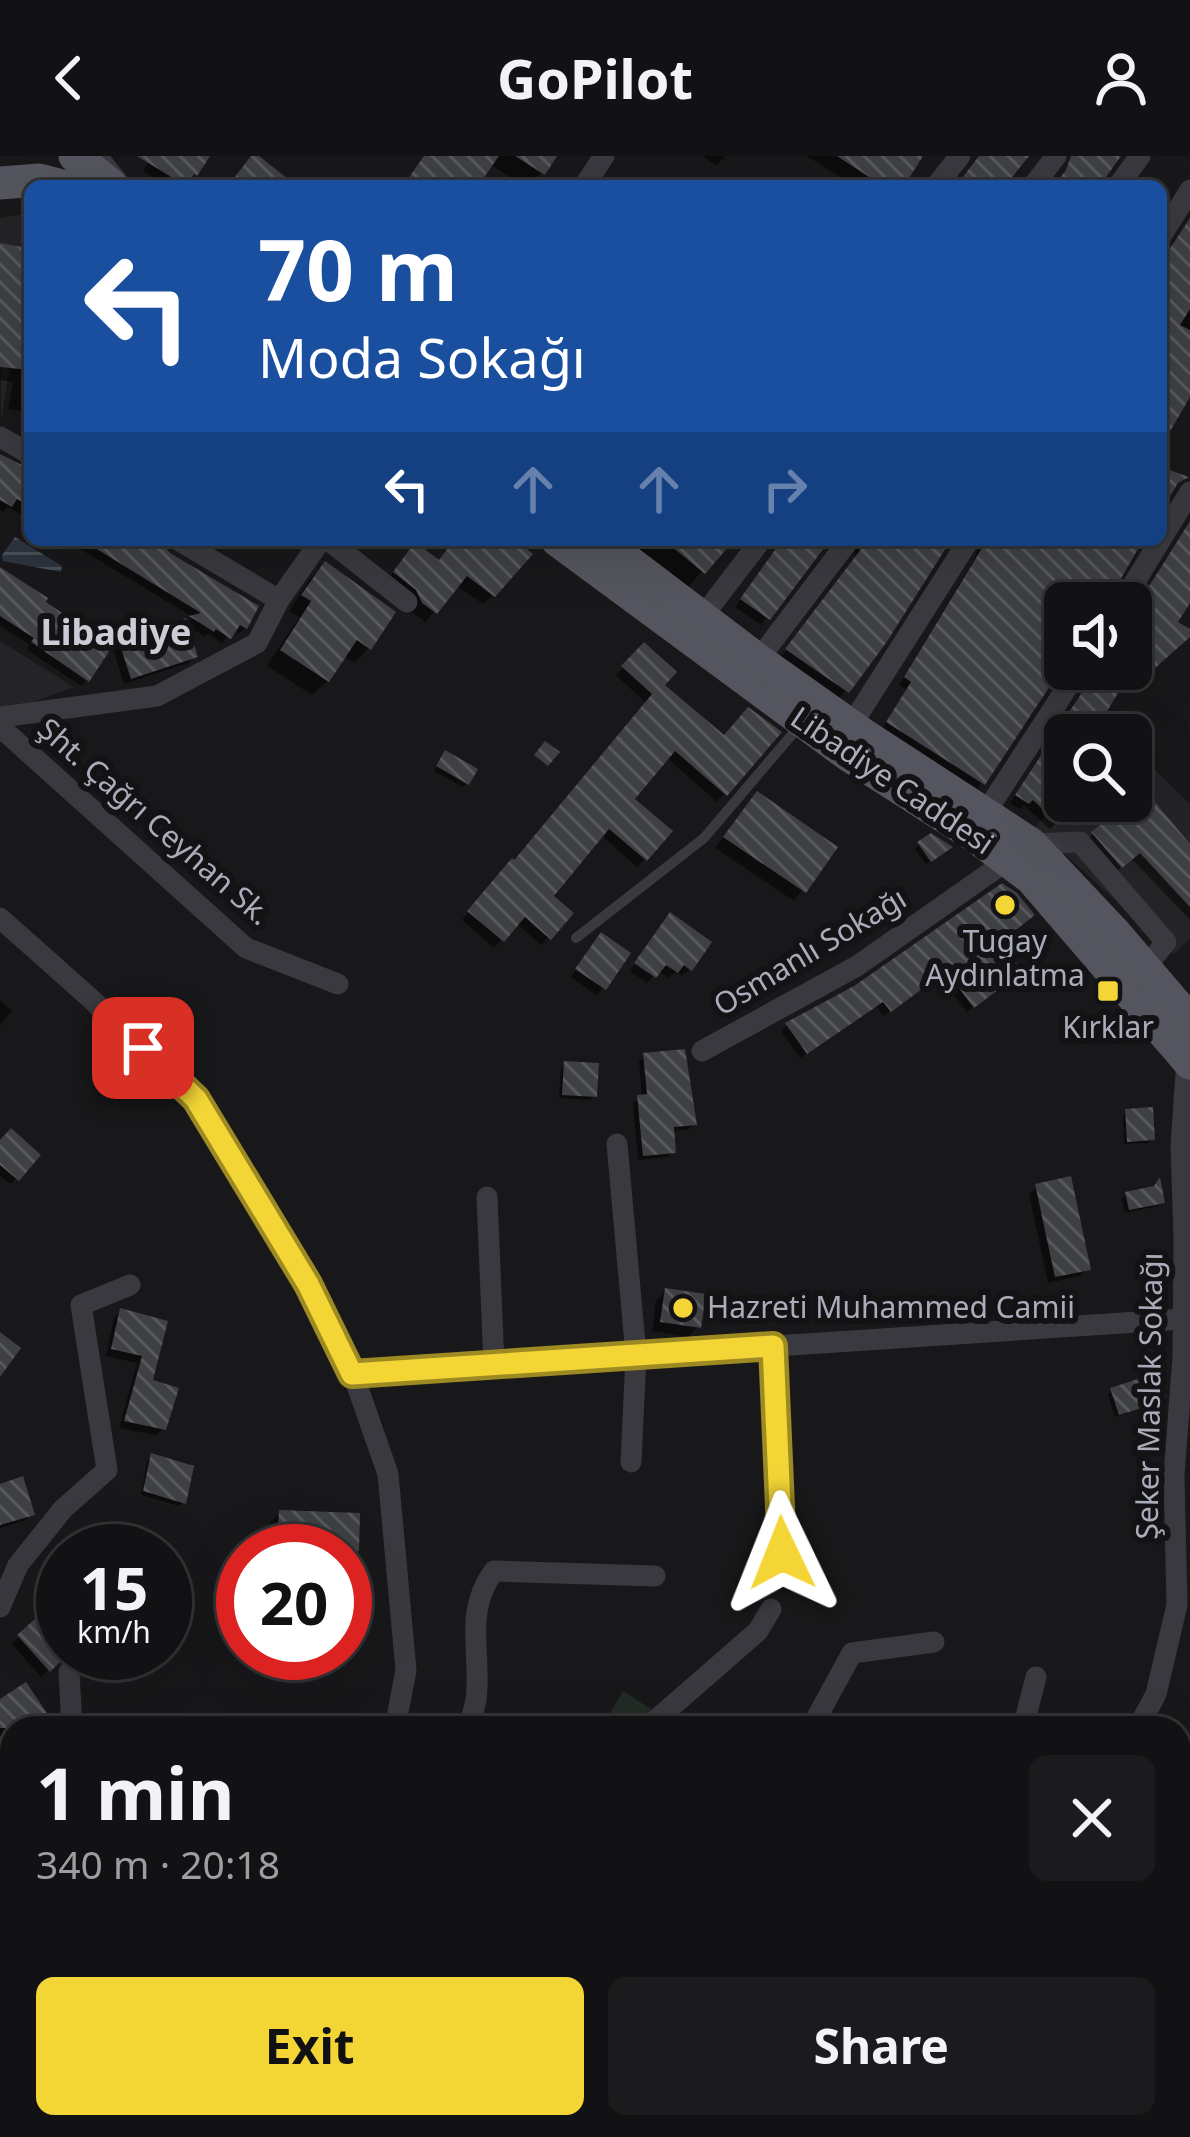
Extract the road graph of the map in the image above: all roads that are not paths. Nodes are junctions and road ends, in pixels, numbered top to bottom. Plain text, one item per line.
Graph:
1 (39, 156) edge
2 (75, 156) edge
3 (104, 156) edge
4 (126, 156) edge
5 (960, 156) edge
6 (1056, 156) edge
7 (1141, 156) edge
8 (115, 179) edge
9 (941, 180) edge
10 (1038, 180) edge
11 (1123, 180) edge
12 (5, 182) edge
13 (1190, 190) edge
14 (1167, 226) edge
15 (1190, 492) edge
16 (1167, 529) edge
17 (188, 546) edge
18 (320, 546) edge
19 (333, 546) edge
20 (565, 546) edge
21 (607, 546) edge
22 (756, 546) edge
23 (844, 546) edge
24 (965, 546) edge
25 (1156, 546) edge
26 (1134, 582) edge
27 (279, 601) junction
28 (407, 602) dead end
29 (703, 616) junction
30 (758, 660) junction
31 (1065, 690) edge
32 (0, 717) edge
33 (803, 721) junction
34 (852, 724) junction
35 (0, 727) edge
36 (984, 815) junction
37 (1019, 852) junction
38 (0, 919) edge
39 (576, 938) dead end
40 (338, 984) dead end
41 (1176, 1005) edge
42 (701, 1051) dead end
43 (1189, 1061) edge
44 (617, 1144) dead end
45 (487, 1197) dead end
46 (130, 1285) dead end
47 (1186, 1321) edge
48 (773, 1346) junction
49 (636, 1355) junction
50 (494, 1365) junction
51 (352, 1374) junction
52 (631, 1462) dead end
53 (782, 1553) dead end
54 (656, 1576) dead end
55 (0, 1607) edge
56 (771, 1609) dead end
57 (934, 1642) dead end
58 (1036, 1677) dead end
59 (69, 1680) edge
60 (71, 1716) edge
61 (396, 1716) edge
62 (472, 1716) edge
63 (661, 1716) edge
64 (818, 1716) edge
65 (1026, 1716) edge
66 (1144, 1716) edge

1 - 12 main road
2 - 8 main road
3 - 8 lane
4 - 8 lane
5 - 9 street
6 - 10 street
7 - 11 street
13 - 14 street
15 - 16 street
17 - 27 street
18 - 27 street
19 - 28 street
20 - 33 main road, Libadiye Caddesi
21 - 29 main road, Libadiye Caddesi
22 - 29 street
23 - 30 street
24 - 34 street
25 - 26 street
27 - 32 street
29 - 30 main road, Libadiye Caddesi
30 - 34 main road, Libadiye Caddesi
31 - 36 street
33 - 37 main road, Libadiye Caddesi
33 - 39 lane
34 - 36 main road, Libadiye Caddesi
35 - 40 street, Şht. Çağrı Ceyhan Sk.
36 - 37 main road, Libadiye Caddesi
37 - 41 main road, Libadiye Caddesi
37 - 41 main road, Libadiye Caddesi
37 - 42 street, Osmanlı Sokağı
38 - 51 street
41 - 43 main road, Libadiye Caddesi
43 - 47 street, Şeker Maslak Sokağı
44 - 49 street
45 - 50 street
46 - 55 street
47 - 48 street
47 - 66 street, Şeker Maslak Sokağı
48 - 49 street
48 - 53 lane
49 - 50 street
49 - 52 street
50 - 51 street
51 - 61 street
54 - 62 street
56 - 63 street
57 - 64 street
58 - 65 street
59 - 60 street

